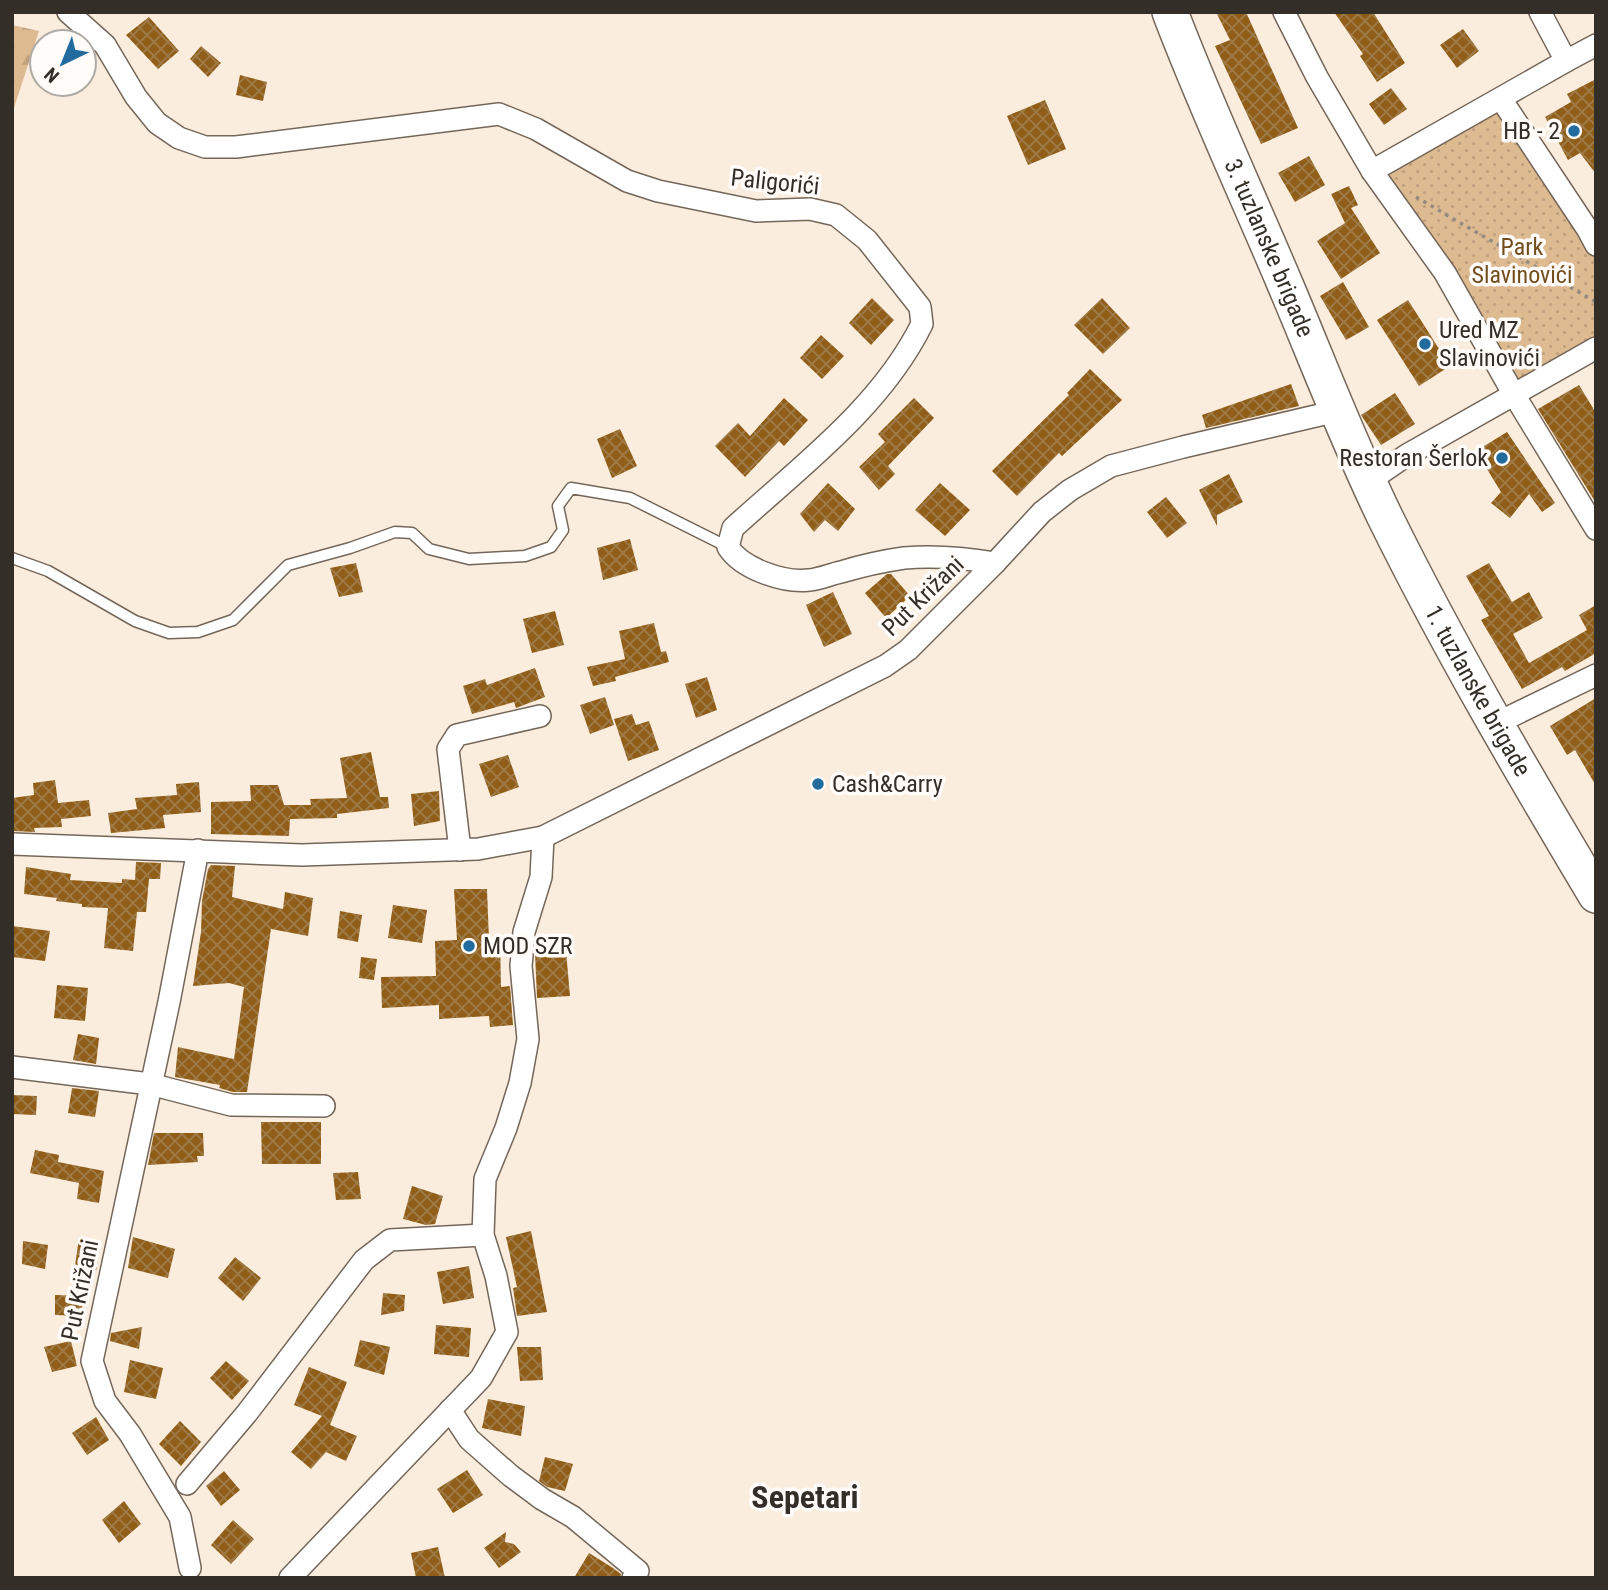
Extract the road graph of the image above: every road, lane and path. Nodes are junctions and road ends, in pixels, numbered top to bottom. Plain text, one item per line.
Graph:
1 (68, 12) edge
2 (1170, 12) edge
3 (1284, 12) edge
4 (1540, 12) edge
5 (1596, 45) edge
6 (1566, 61) junction
7 (1501, 99) junction
8 (1372, 171) junction
9 (1407, 192) dead end
10 (1596, 245) edge
11 (1596, 302) edge
12 (1596, 348) edge
13 (1513, 393) junction
14 (1336, 411) junction
15 (1369, 481) junction
16 (1596, 529) edge
17 (728, 547) junction
18 (12, 558) edge
19 (995, 563) junction
20 (1596, 675) edge
21 (540, 716) dead end
22 (1494, 724) junction
23 (542, 837) junction
24 (12, 844) edge
25 (198, 850) junction
26 (460, 850) junction
27 (1596, 895) edge
28 (12, 1067) edge
29 (150, 1084) junction
30 (324, 1106) dead end
31 (483, 1235) junction
32 (450, 1410) junction
33 (187, 1484) dead end
34 (191, 1568) dead end
35 (290, 1578) edge
36 (633, 1578) edge

1 - 17 street, Paligorići
2 - 14 main road, 3. tuzlanske brigade
3 - 8 street
4 - 6 street
5 - 6 street
6 - 7 street
7 - 8 street
7 - 10 street
8 - 13 street
9 - 11 path
12 - 13 street
13 - 15 street
13 - 16 street
14 - 15 main road, 3. tuzlanske brigade
14 - 19 street, Put Križani
15 - 22 main road, 1. tuzlanske brigade
17 - 18 lane
17 - 19 street
19 - 23 street, Put Križani
20 - 22 street
21 - 26 street
22 - 27 main road, 1. tuzlanske brigade
23 - 26 street, Put Križani
23 - 31 street
24 - 25 street, Put Križani
25 - 26 street, Put Križani
25 - 29 street, Put Križani
28 - 29 street
29 - 30 street
29 - 34 street, Put Križani
31 - 32 street
31 - 33 street
32 - 35 street
32 - 36 street

